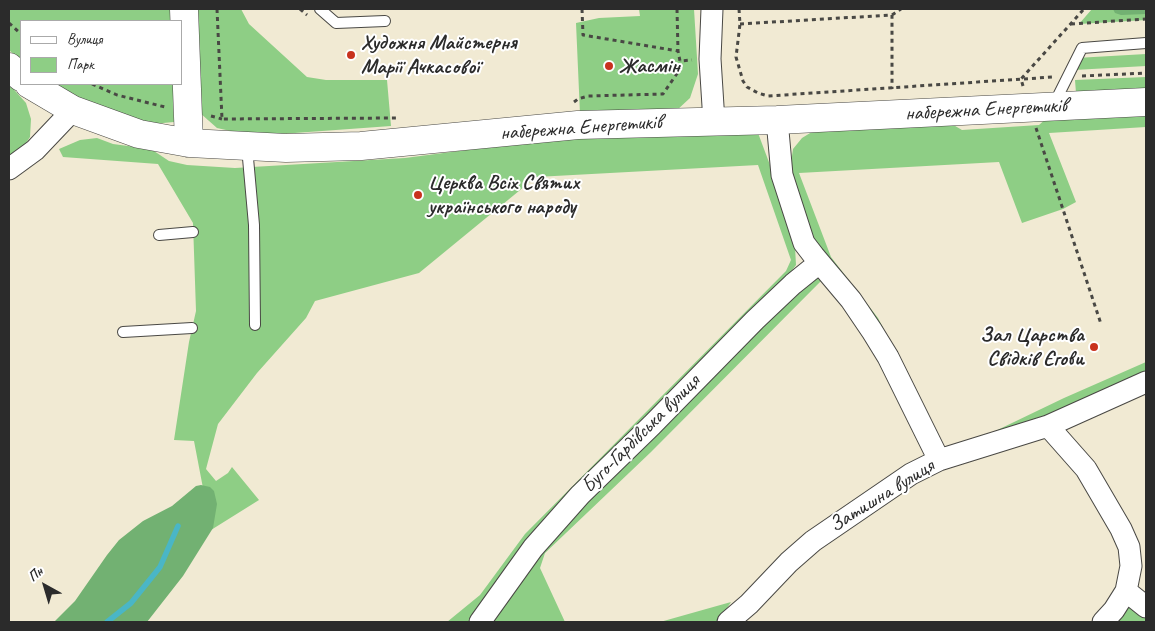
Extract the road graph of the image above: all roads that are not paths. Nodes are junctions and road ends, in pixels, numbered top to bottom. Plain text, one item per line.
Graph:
1 (184, 9) edge
2 (320, 9) edge
3 (712, 9) edge
4 (723, 9) edge
5 (385, 21) dead end
6 (1146, 44) edge
7 (9, 67) edge
8 (20, 76) edge
9 (32, 85) edge
10 (1146, 102) edge
11 (1053, 107) junction
12 (73, 110) junction
13 (777, 120) junction
14 (714, 122) junction
15 (189, 143) junction
16 (247, 147) junction
17 (9, 170) edge
18 (193, 232) dead end
19 (159, 235) dead end
20 (819, 263) junction
21 (255, 326) dead end
22 (192, 328) dead end
23 (123, 332) dead end
24 (1146, 382) edge
25 (1048, 426) junction
26 (939, 460) junction
27 (1126, 591) junction
28 (1146, 607) edge
29 (480, 622) edge
30 (728, 622) edge
31 (1103, 622) edge

1 - 15 street
2 - 5 lane
3 - 4 lane
3 - 14 street
6 - 11 lane
7 - 8 street
9 - 12 street, набережна Енергетиків
10 - 11 street, набережна Енергетиків
11 - 13 street, набережна Енергетиків
12 - 15 street, набережна Енергетиків
12 - 17 street
13 - 14 street, набережна Енергетиків
13 - 20 street
14 - 16 street, набережна Енергетиків
15 - 16 street, набережна Енергетиків
16 - 21 lane
18 - 19 lane
20 - 26 street
20 - 29 street, Буго-Гардівська вулиця
22 - 23 lane
24 - 25 street, Затишна вулиця
25 - 26 street, Затишна вулиця
25 - 27 street
26 - 30 street, Затишна вулиця
27 - 28 street
27 - 31 street

